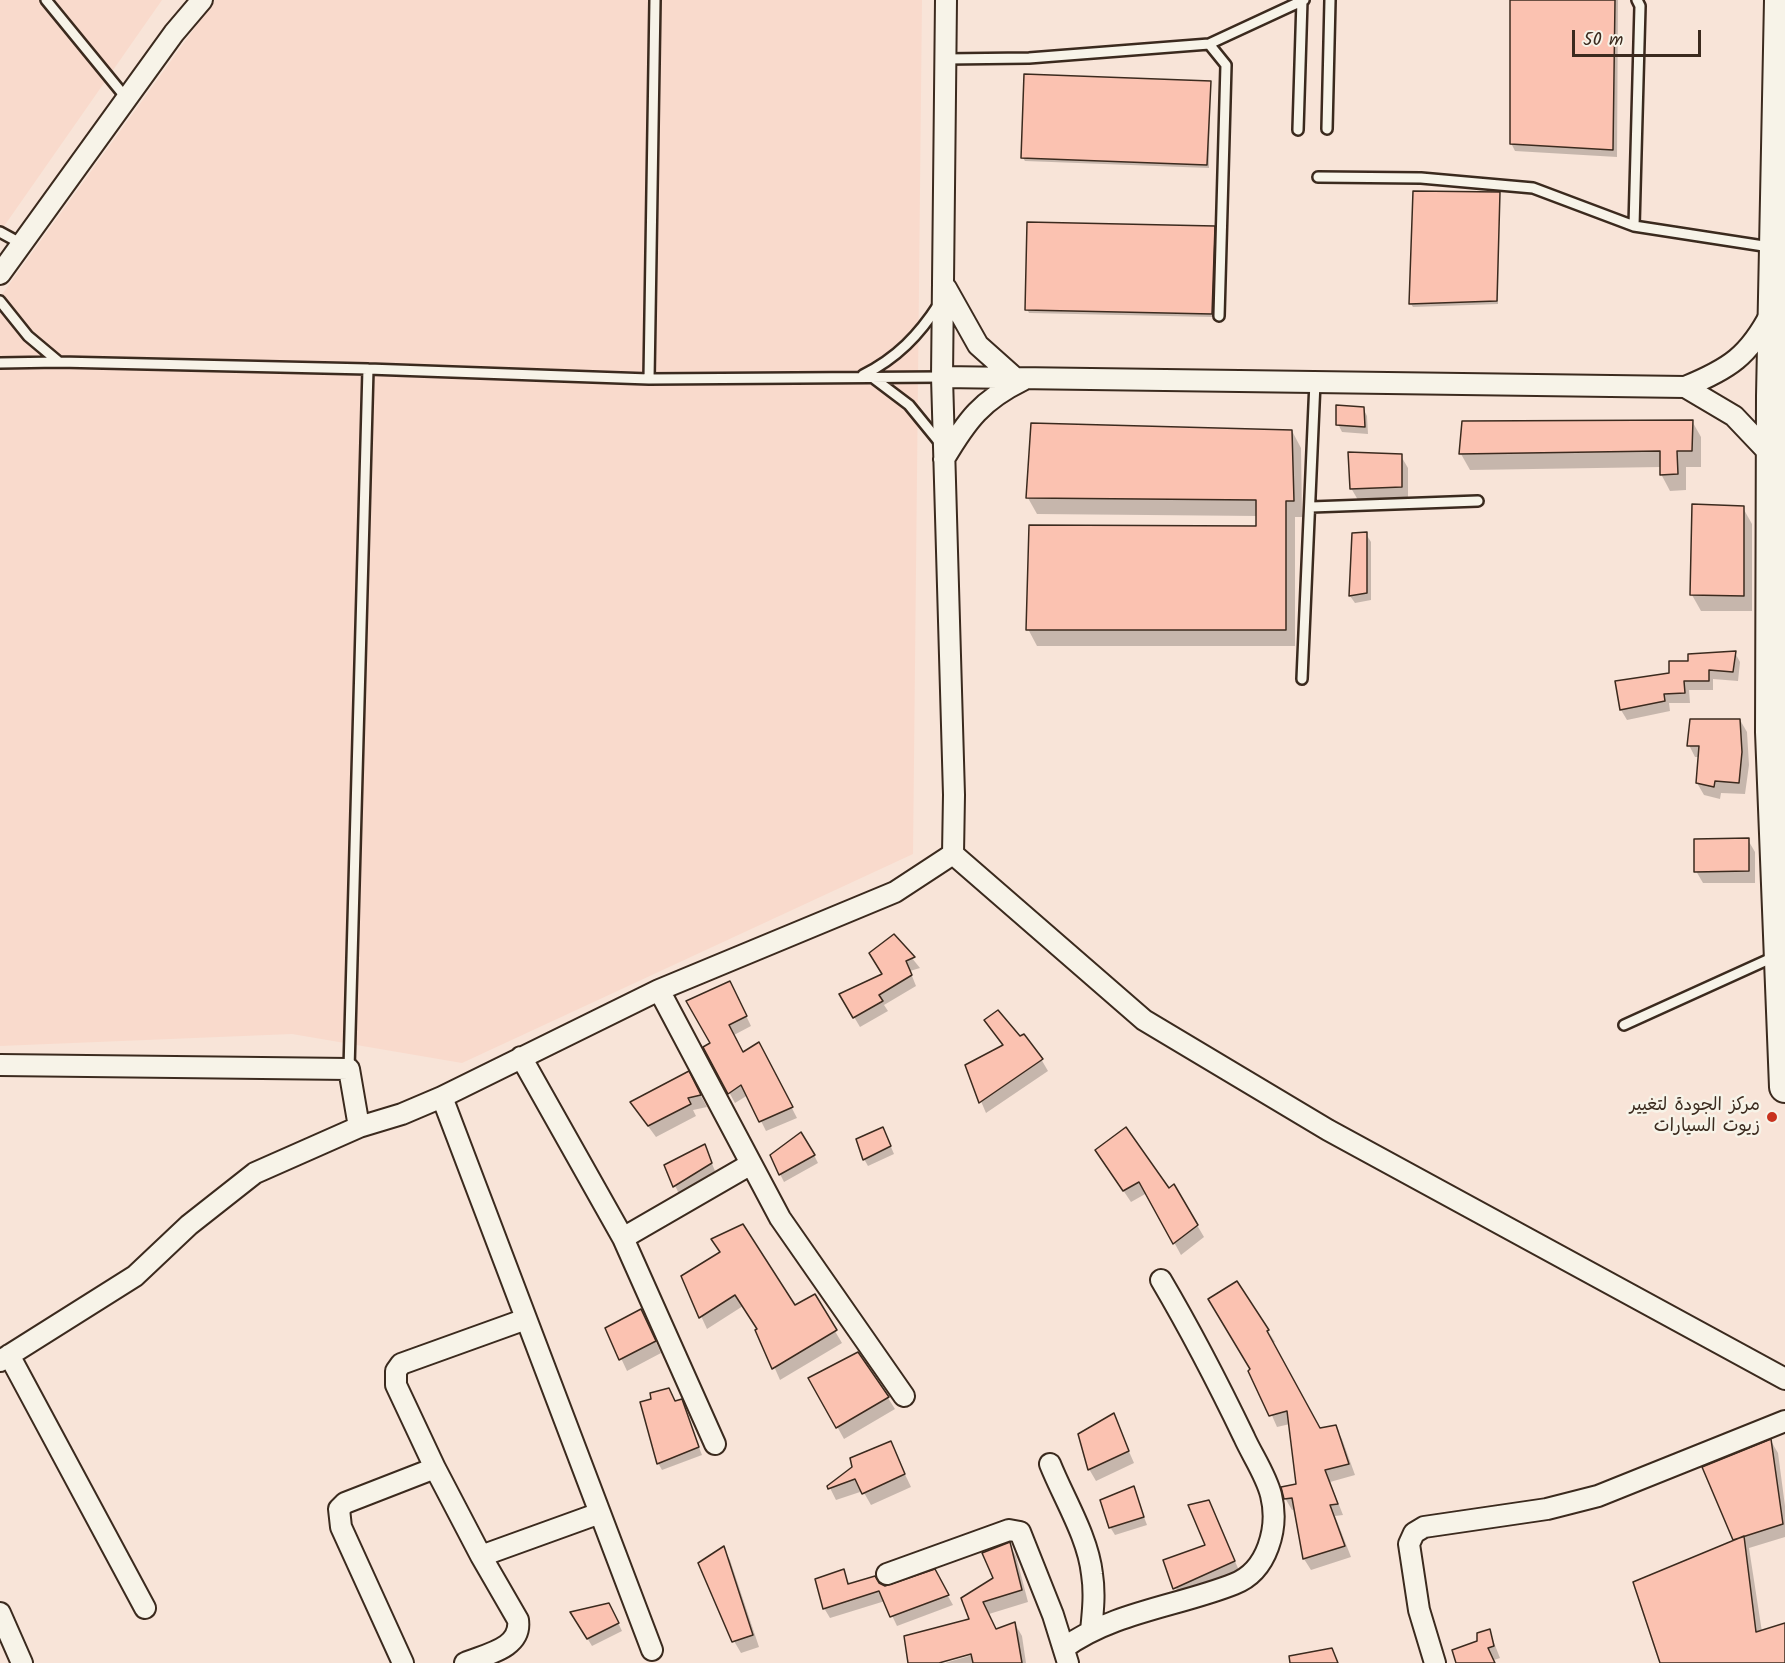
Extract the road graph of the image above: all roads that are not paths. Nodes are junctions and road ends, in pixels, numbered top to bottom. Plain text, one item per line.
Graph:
1 (46, 0) edge
2 (202, 0) edge
3 (655, 0) edge
4 (946, 0) edge
5 (1302, 0) edge
6 (1330, 0) edge
7 (1637, 0) edge
8 (1780, 0) edge
9 (1209, 44) junction
10 (945, 59) junction
11 (127, 99) junction
12 (1327, 129) dead end
13 (1299, 130) dead end
14 (1318, 177) dead end
15 (1634, 226) junction
16 (0, 232) edge
17 (22, 244) junction
18 (1775, 248) junction
19 (0, 274) edge
20 (944, 291) junction
21 (0, 301) edge
22 (1774, 307) junction
23 (1219, 316) dead end
24 (58, 362) junction
25 (0, 363) edge
26 (368, 369) junction
27 (861, 376) junction
28 (942, 376) junction
29 (872, 377) junction
30 (1021, 378) junction
31 (649, 380) junction
32 (1316, 382) junction
33 (1685, 387) junction
34 (944, 454) junction
35 (1772, 456) junction
36 (1478, 501) dead end
37 (1311, 507) junction
38 (1302, 679) dead end
39 (953, 854) junction
40 (1778, 955) junction
41 (659, 990) junction
42 (1624, 1025) dead end
43 (520, 1056) junction
44 (0, 1065) edge
45 (349, 1069) junction
46 (1785, 1087) edge
47 (442, 1096) junction
48 (359, 1127) junction
49 (751, 1164) junction
50 (623, 1238) junction
51 (1161, 1280) dead end
52 (526, 1319) junction
53 (4, 1358) edge
54 (1785, 1379) edge
55 (904, 1396) dead end
56 (1785, 1421) edge
57 (715, 1444) dead end
58 (1050, 1464) dead end
59 (435, 1468) junction
60 (600, 1513) junction
61 (481, 1556) junction
62 (887, 1574) dead end
63 (145, 1608) dead end
64 (0, 1613) edge
65 (1091, 1630) junction
66 (652, 1650) dead end
67 (1066, 1656) edge
68 (22, 1663) edge
69 (402, 1663) edge
70 (465, 1663) edge
71 (1435, 1663) edge

1 - 11 lane
2 - 11 street
3 - 31 lane
4 - 10 street
5 - 9 lane
5 - 13 lane
6 - 12 lane
7 - 15 lane
8 - 18 main road
9 - 10 lane
9 - 23 lane
10 - 20 street
11 - 17 street
14 - 15 lane
15 - 18 lane
16 - 17 lane
17 - 19 street
18 - 22 main road
20 - 27 lane
20 - 28 street
20 - 30 street
21 - 24 lane
22 - 33 street
22 - 35 main road
24 - 25 lane
24 - 26 lane
26 - 31 lane
26 - 45 lane
27 - 29 lane
27 - 31 lane
28 - 29 lane
28 - 30 street
28 - 34 street
29 - 34 lane
30 - 32 street
30 - 34 street
32 - 33 street
32 - 37 lane
33 - 35 street
34 - 39 street
35 - 40 main road
36 - 37 lane
37 - 38 lane
39 - 41 street
39 - 54 street
40 - 42 lane
40 - 46 main road
41 - 43 street
41 - 49 street
43 - 47 street
43 - 50 street
44 - 45 street
45 - 48 street
47 - 48 street
47 - 52 street
48 - 53 street
49 - 50 street
49 - 55 street
50 - 57 street
51 - 65 street
52 - 59 street
52 - 60 street
53 - 63 street
56 - 71 street
58 - 65 street
59 - 61 street
59 - 69 street
60 - 61 street
60 - 66 street
61 - 70 street
62 - 67 street
64 - 68 street
65 - 67 street

